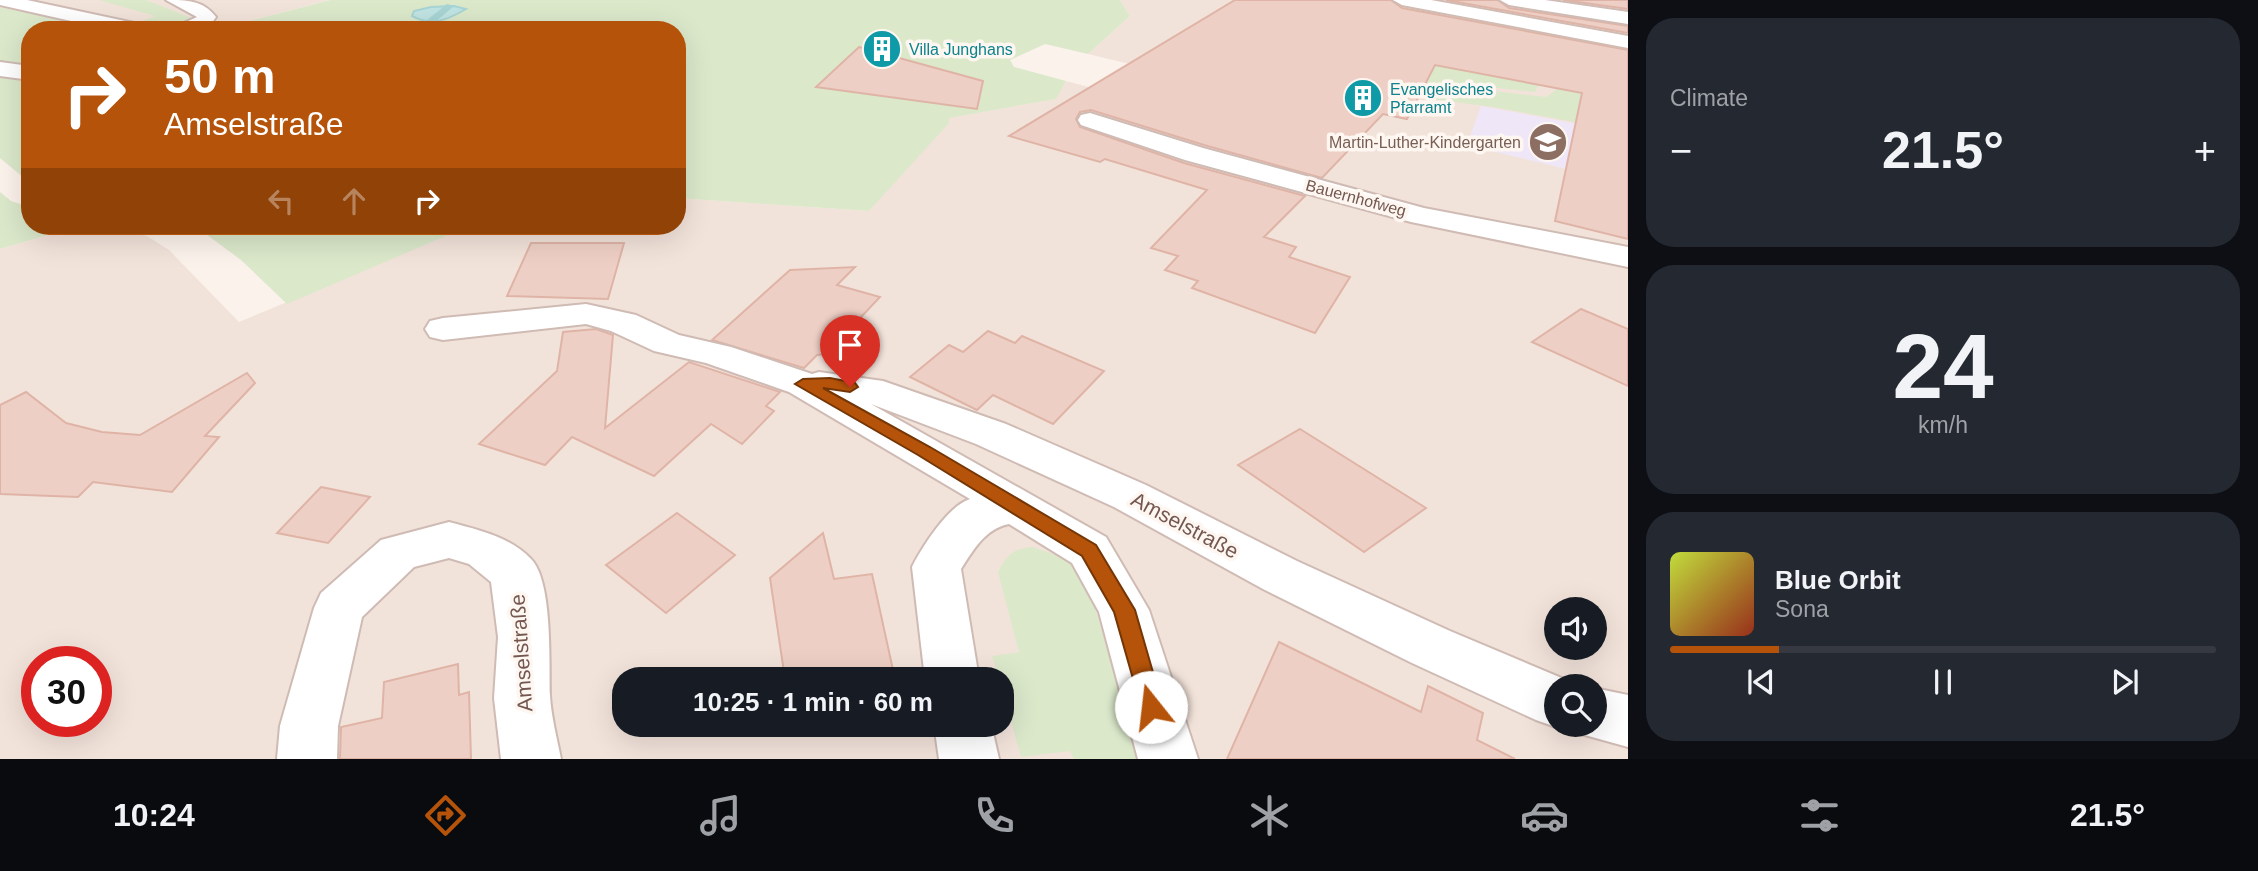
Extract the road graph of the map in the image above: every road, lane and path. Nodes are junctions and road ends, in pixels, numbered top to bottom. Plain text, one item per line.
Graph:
1 (2, 0) edge
2 (176, 0) edge
3 (1402, 0) edge
4 (1509, 0) edge
5 (1628, 18) edge
6 (98, 21) edge
7 (205, 21) edge
8 (1628, 42) edge
9 (0, 69) edge
10 (21, 72) edge
11 (1090, 120) dead end
12 (1628, 257) edge
13 (443, 329) dead end
14 (803, 384) junction
15 (1015, 506) junction
16 (951, 667) edge
17 (1544, 697) edge
18 (1607, 716) edge
19 (1628, 721) edge
20 (964, 737) edge
21 (307, 759) edge
22 (531, 759) edge
23 (968, 759) edge
24 (1168, 759) edge

1 - 6 street
2 - 7 street
3 - 8 street
4 - 5 street
9 - 10 street
11 - 12 street, Bauernhofweg
13 - 14 street, Amselstraße
14 - 15 street, Amselstraße
14 - 17 street, Amselstraße
15 - 16 street
15 - 24 street, Amselstraße
18 - 19 street
20 - 23 street
21 - 22 street, Amselstraße

